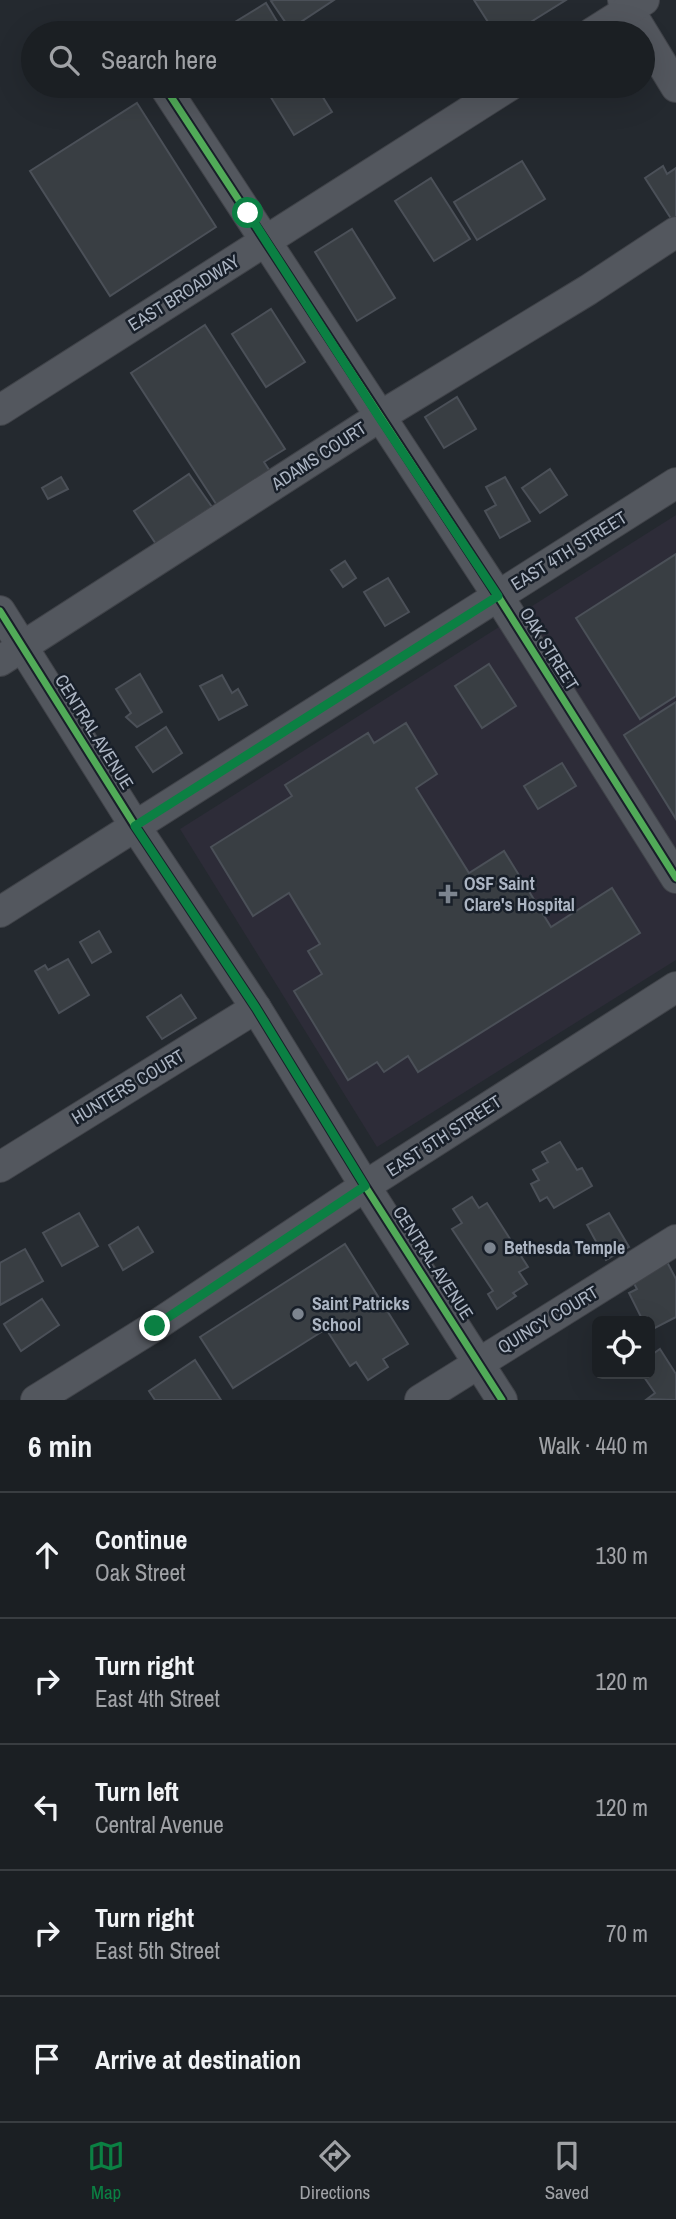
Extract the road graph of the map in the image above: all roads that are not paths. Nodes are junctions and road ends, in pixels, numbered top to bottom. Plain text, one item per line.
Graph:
1 (632, 3) edge
2 (608, 21) edge
3 (641, 21) edge
4 (655, 47) edge
5 (676, 87) edge
6 (172, 98) edge
7 (490, 98) edge
8 (676, 232) edge
9 (266, 240) junction
10 (0, 410) edge
11 (379, 417) junction
12 (676, 483) edge
13 (498, 596) junction
14 (0, 611) edge
15 (11, 654) edge
16 (135, 826) junction
17 (676, 878) edge
18 (0, 912) edge
19 (676, 986) edge
20 (256, 1008) junction
21 (0, 1167) edge
22 (365, 1186) junction
23 (676, 1240) edge
24 (478, 1363) junction
25 (36, 1400) edge
26 (420, 1400) edge
27 (502, 1400) edge

1 - 2 street
1 - 3 street
4 - 5 street
6 - 9 street, OAK STREET
7 - 9 street, EAST BROADWAY
8 - 11 street, ADAMS COURT
9 - 10 street, EAST BROADWAY
9 - 11 street, OAK STREET
11 - 13 street, OAK STREET
11 - 15 street, ADAMS COURT
12 - 13 street, EAST 4TH STREET
13 - 16 street, EAST 4TH STREET
13 - 17 street, OAK STREET
14 - 15 street, CENTRAL AVENUE
15 - 16 street, CENTRAL AVENUE
16 - 18 street, EAST 4TH STREET
16 - 20 street, CENTRAL AVENUE
19 - 22 street, EAST 5TH STREET
20 - 21 street, HUNTERS COURT
20 - 22 street, CENTRAL AVENUE
22 - 24 street, CENTRAL AVENUE
22 - 25 street, EAST 5TH STREET
23 - 24 street, QUINCY COURT
24 - 26 street, QUINCY COURT
24 - 27 street, CENTRAL AVENUE

